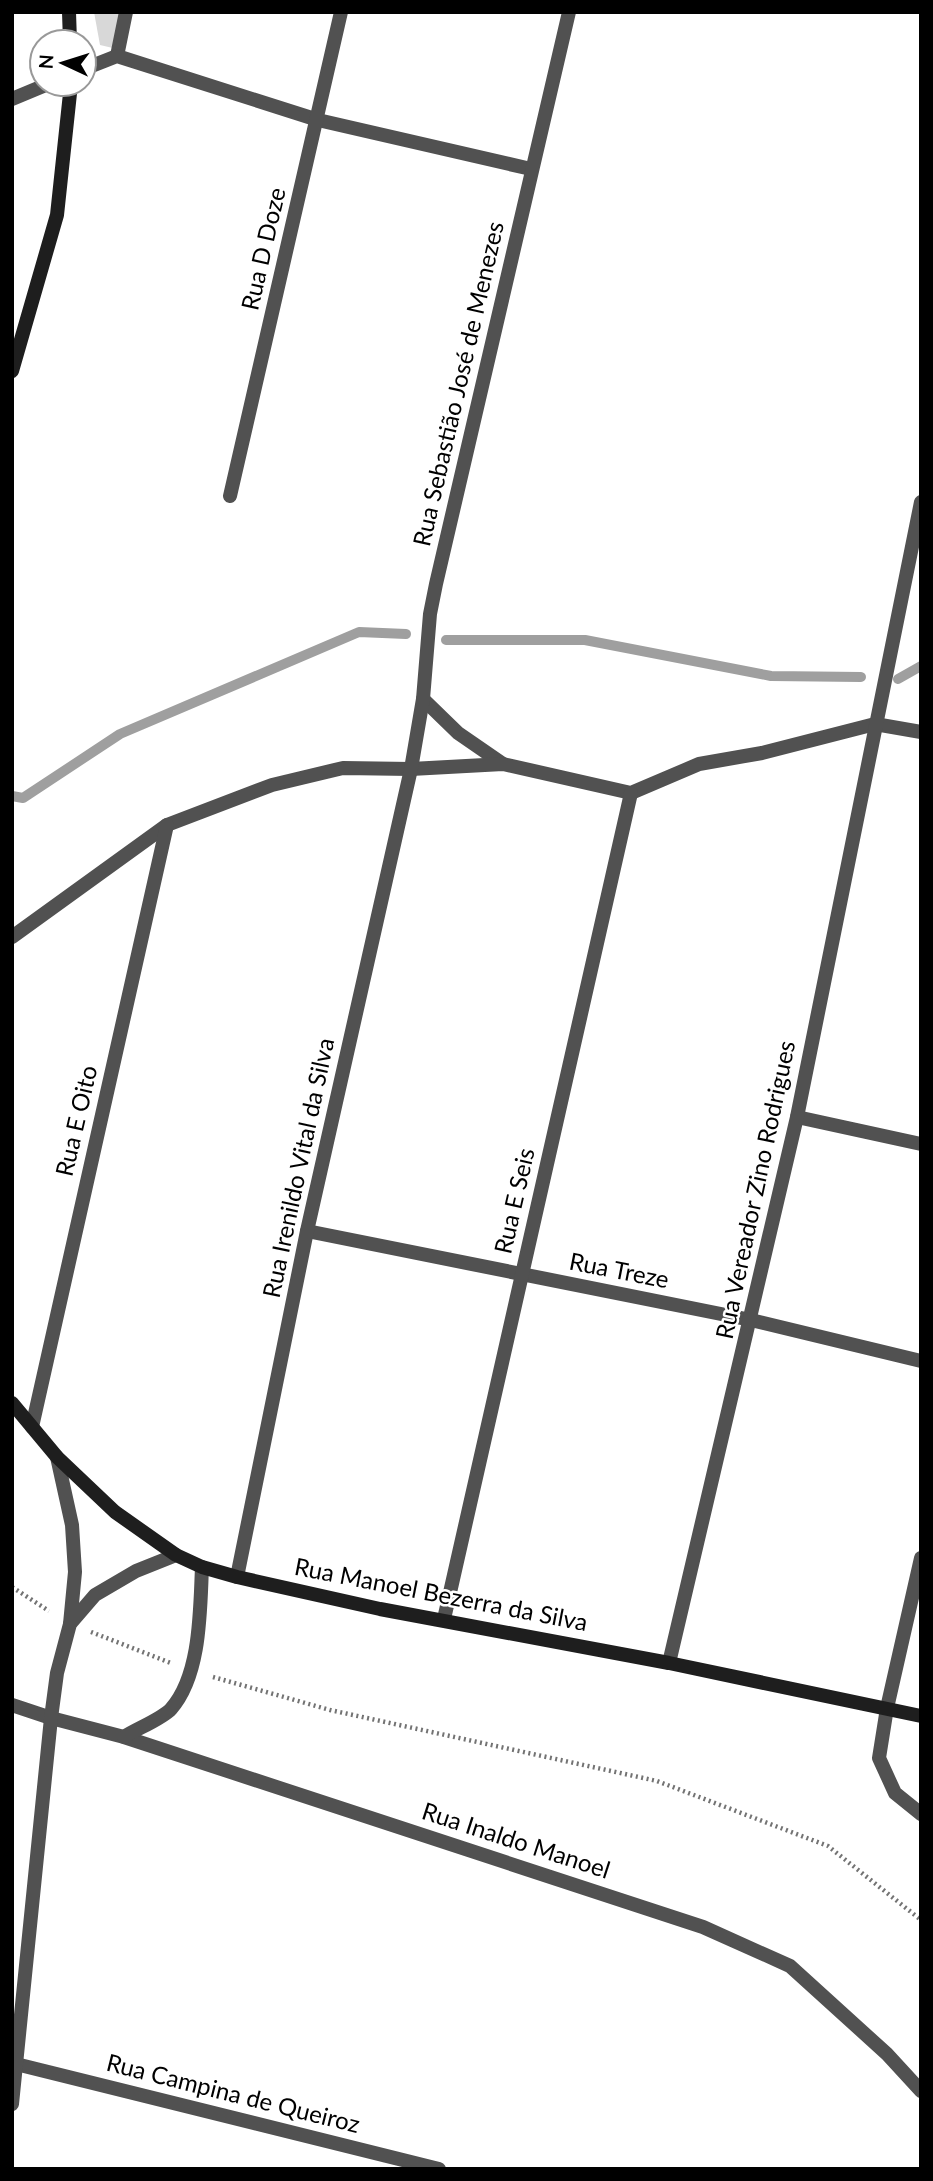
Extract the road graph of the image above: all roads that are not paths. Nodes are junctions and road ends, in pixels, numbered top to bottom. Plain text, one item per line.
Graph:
1 (126, 12) edge
2 (341, 12) edge
3 (569, 12) edge
4 (117, 56) junction
5 (98, 63) edge
6 (70, 98) edge
7 (318, 120) junction
8 (531, 169) junction
9 (12, 371) edge
10 (230, 496) dead end
11 (921, 502) edge
12 (423, 699) junction
13 (875, 724) junction
14 (921, 732) edge
15 (503, 764) junction
16 (411, 769) junction
17 (631, 793) junction
18 (167, 825) junction
19 (12, 937) edge
20 (797, 1117) junction
21 (921, 1144) edge
22 (307, 1231) junction
23 (521, 1275) junction
24 (751, 1320) junction
25 (921, 1361) edge
26 (12, 1403) edge
27 (32, 1427) junction
28 (57, 1457) junction
29 (176, 1555) junction
30 (921, 1559) edge
31 (202, 1567) junction
32 (237, 1577) junction
33 (444, 1619) junction
34 (70, 1624) junction
35 (670, 1663) junction
36 (12, 1705) edge
37 (887, 1708) junction
38 (921, 1716) edge
39 (51, 1718) junction
40 (124, 1737) junction
41 (921, 1814) edge
42 (16, 2064) junction
43 (921, 2091) edge
44 (12, 2104) edge
45 (439, 2169) edge

1 - 4 street
2 - 7 street, Rua D Doze
3 - 8 street, Rua Sebastião José de Menezes
4 - 5 street
4 - 7 street
6 - 9 street
7 - 8 street
7 - 10 street, Rua D Doze
8 - 12 street, Rua Sebastião José de Menezes
11 - 13 street, Rua Vereador Zino Rodrigues
12 - 15 street
12 - 16 street, Rua Sebastião José de Menezes
13 - 14 street
13 - 17 street
13 - 20 street, Rua Vereador Zino Rodrigues
15 - 16 street
15 - 17 street
16 - 18 street
16 - 22 street, Rua Irenildo Vital da Silva
17 - 23 street, Rua E Seis
18 - 19 street
18 - 27 street, Rua E Oito
20 - 21 street
20 - 24 street, Rua Vereador Zino Rodrigues
22 - 23 street, Rua Treze
22 - 32 street, Rua Irenildo Vital da Silva
23 - 24 street, Rua Treze
23 - 33 street, Rua E Seis
24 - 25 street, Rua Treze
24 - 35 street, Rua Vereador Zino Rodrigues
26 - 27 street, Rua Manoel Bezerra da Silva
27 - 28 street, Rua Manoel Bezerra da Silva
28 - 29 street, Rua Manoel Bezerra da Silva
28 - 34 street
29 - 31 street, Rua Manoel Bezerra da Silva
29 - 34 street
30 - 37 street
31 - 32 street, Rua Manoel Bezerra da Silva
31 - 40 street
32 - 33 street, Rua Manoel Bezerra da Silva
33 - 35 street, Rua Manoel Bezerra da Silva
34 - 39 street
35 - 37 street, Rua Manoel Bezerra da Silva
36 - 39 street, Rua Inaldo Manoel
37 - 38 street, Rua Manoel Bezerra da Silva
37 - 41 street
39 - 40 street, Rua Inaldo Manoel
39 - 42 street
40 - 43 street, Rua Inaldo Manoel
42 - 44 street
42 - 45 street, Rua Campina de Queiroz

